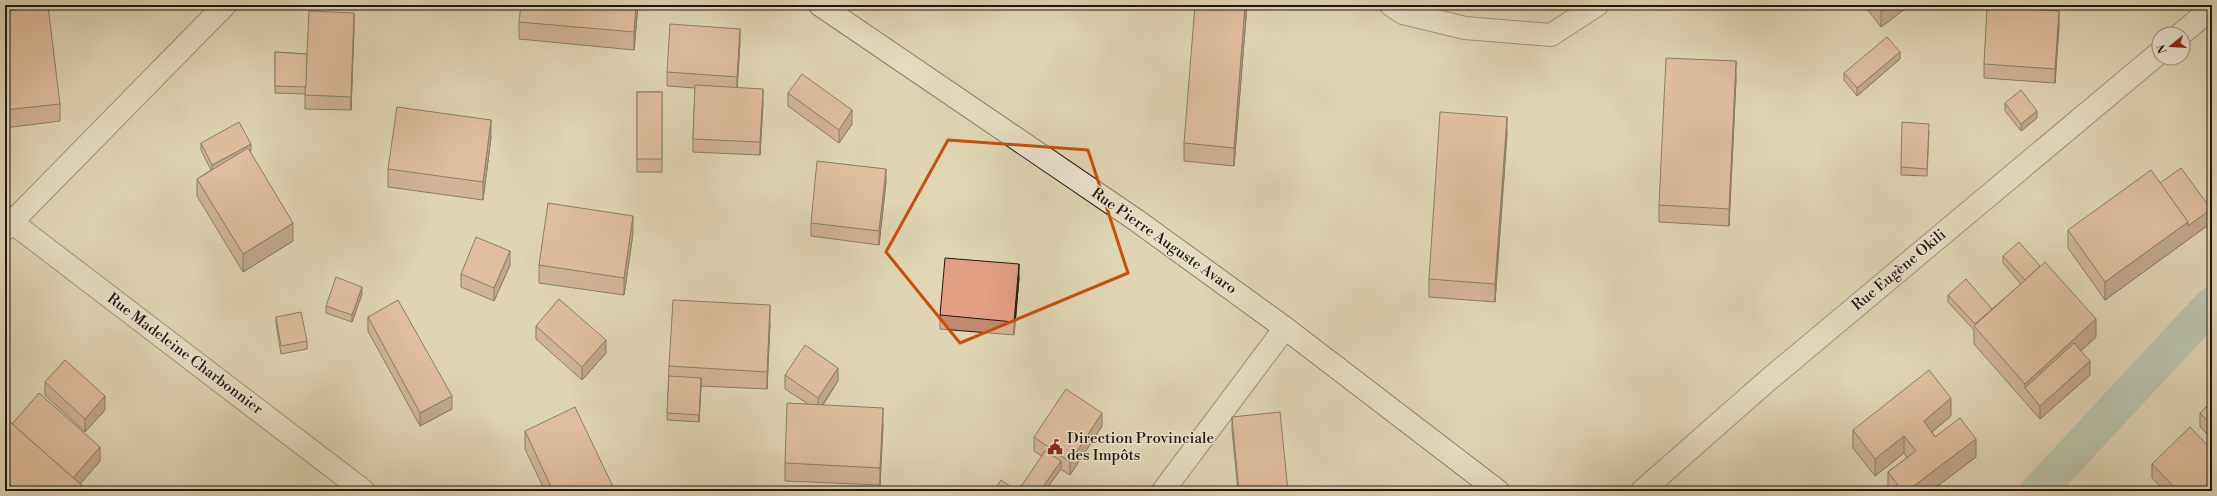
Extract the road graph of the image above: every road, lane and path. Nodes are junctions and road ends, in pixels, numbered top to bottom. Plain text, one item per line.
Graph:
1 (225, 5) edge
2 (820, 5) edge
3 (1391, 5) edge
4 (1597, 5) edge
5 (2212, 8) edge
6 (2191, 26) edge
7 (2151, 59) edge
8 (7, 223) edge
9 (1285, 328) junction
10 (364, 491) edge
11 (1162, 491) edge
12 (1498, 491) edge
13 (1642, 491) edge

1 - 8 street
2 - 9 street, Rue Pierre Auguste Avaro
3 - 4 street
5 - 6 street
7 - 13 street, Rue Eugène Okili
8 - 10 street, Rue Madeleine Charbonnier
9 - 11 street
9 - 12 street, Rue Pierre Auguste Avaro

